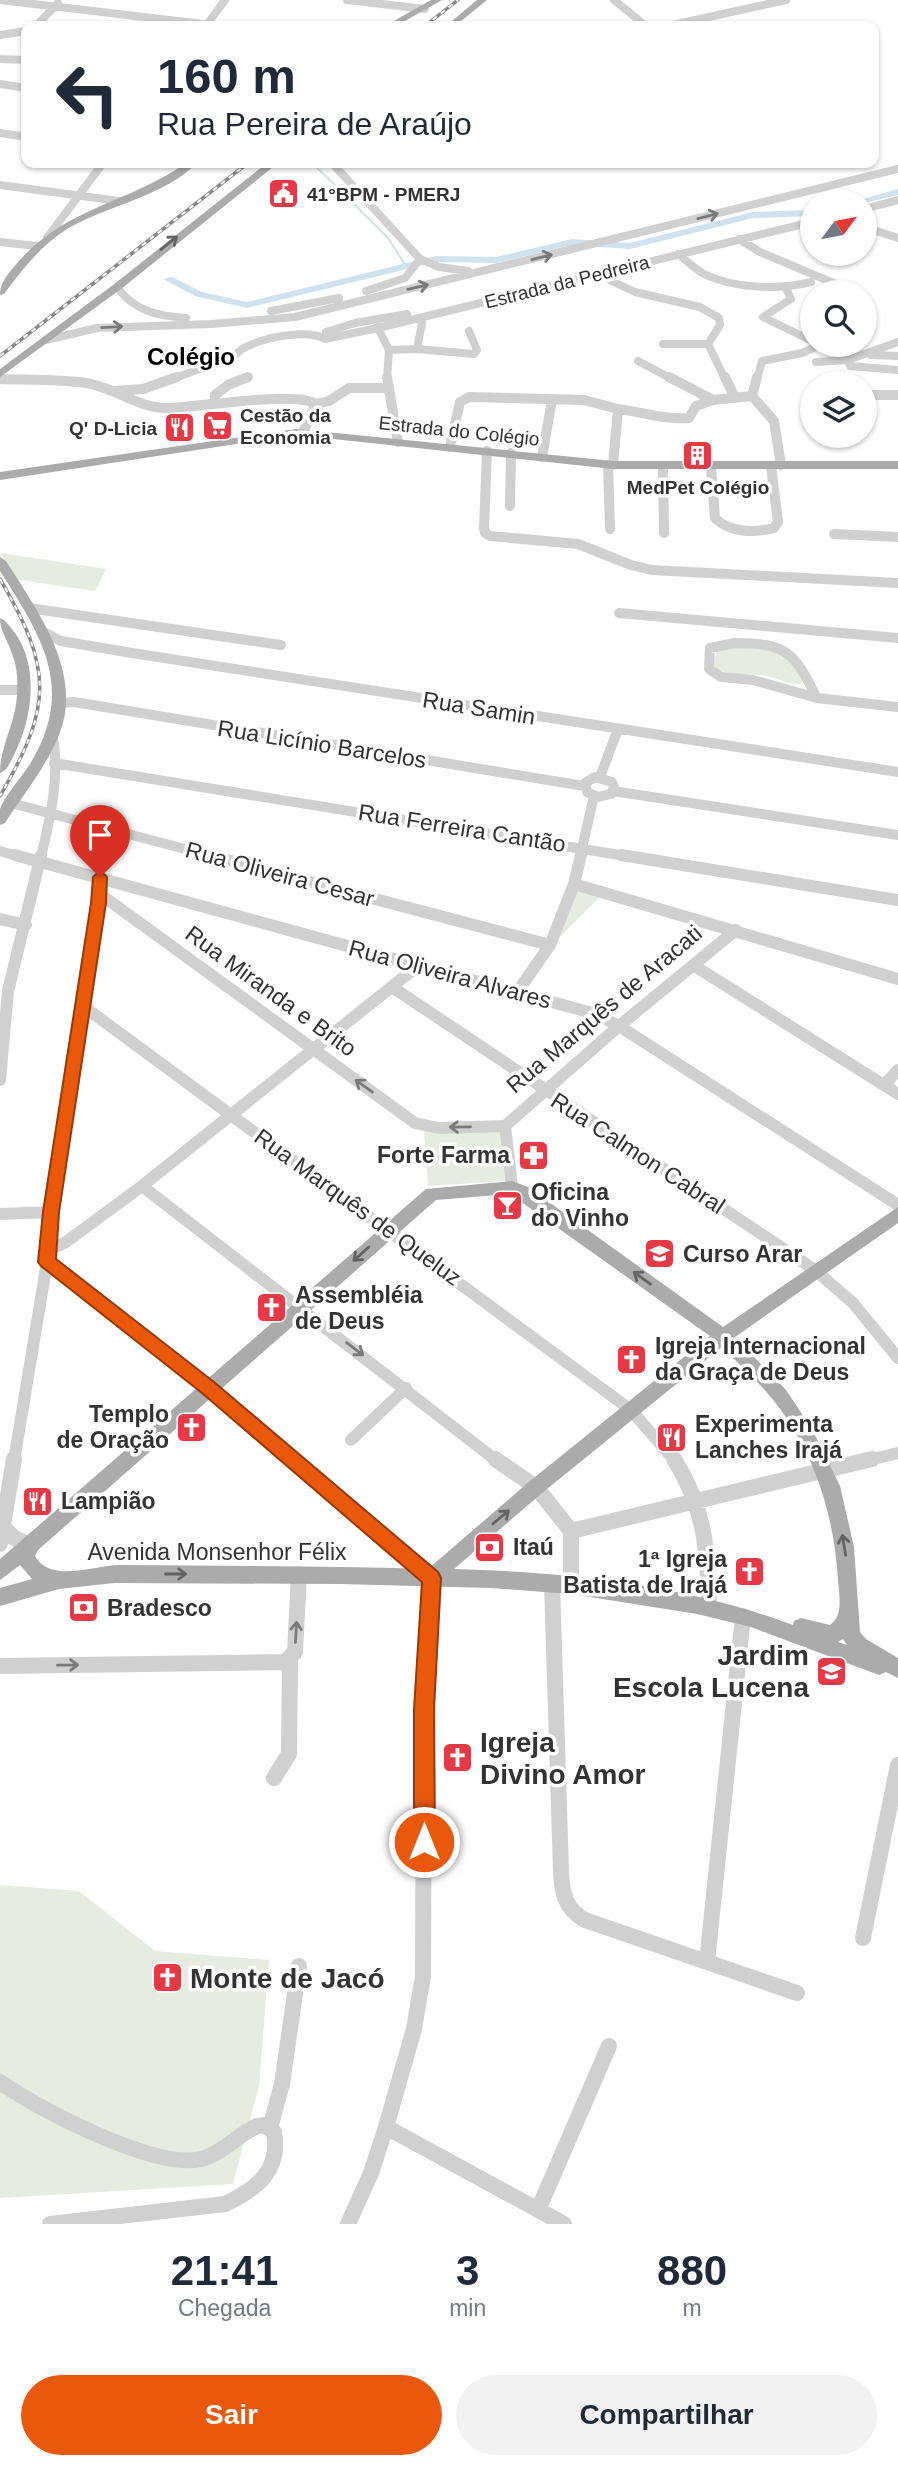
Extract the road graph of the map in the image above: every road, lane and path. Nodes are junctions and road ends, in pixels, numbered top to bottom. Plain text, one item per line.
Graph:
1 (0, 0) edge
2 (225, 0) edge
3 (346, 0) edge
4 (438, 0) edge
5 (483, 0) edge
6 (614, 0) edge
7 (786, 0) edge
8 (58, 3) edge
9 (425, 9) junction
10 (41, 21) edge
11 (180, 21) edge
12 (210, 21) edge
13 (400, 21) edge
14 (456, 21) edge
15 (640, 21) edge
16 (691, 21) edge
17 (21, 31) edge
18 (2, 32) edge
19 (0, 58) edge
20 (21, 60) edge
21 (10, 61) junction
22 (0, 70) edge
23 (0, 84) edge
24 (21, 87) edge
25 (0, 134) edge
26 (21, 136) edge
27 (99, 168) edge
28 (184, 168) edge
29 (266, 168) edge
30 (337, 168) edge
31 (898, 169) edge
32 (0, 185) edge
33 (820, 189) edge
34 (800, 194) edge
35 (78, 195) junction
36 (898, 200) edge
37 (119, 201) junction
38 (877, 206) edge
39 (800, 225) edge
40 (877, 232) edge
41 (47, 238) junction
42 (612, 239) joint
43 (739, 239) junction
44 (898, 239) edge
45 (0, 242) edge
46 (588, 245) joint
47 (8, 249) edge
48 (34, 250) junction
49 (678, 254) junction
50 (422, 262) junction
51 (496, 268) junction
52 (601, 276) junction
53 (827, 280) edge
54 (800, 285) edge
55 (117, 287) junction
56 (786, 288) junction
57 (0, 292) edge
58 (312, 309) junction
59 (281, 314) junction
60 (434, 315) junction
61 (423, 318) junction
62 (377, 324) junction
63 (469, 331) dead end
64 (800, 335) edge
65 (320, 336) joint
66 (46, 340) junction
67 (898, 342) edge
68 (663, 344) dead end
69 (709, 344) junction
70 (416, 349) junction
71 (877, 349) edge
72 (389, 350) junction
73 (800, 353) edge
74 (877, 355) edge
75 (898, 356) edge
76 (856, 357) edge
77 (848, 360) junction
78 (638, 361) dead end
79 (816, 362) dead end
80 (898, 370) edge
81 (0, 377) edge
82 (248, 377) dead end
83 (389, 388) junction
84 (114, 391) junction
85 (877, 395) edge
86 (898, 395) edge
87 (734, 396) junction
88 (752, 396) junction
89 (552, 400) junction
90 (713, 400) junction
91 (215, 404) junction
92 (316, 404) junction
93 (618, 409) junction
94 (303, 432) junction
95 (398, 442) junction
96 (450, 447) junction
97 (487, 451) junction
98 (511, 453) junction
99 (542, 457) junction
100 (610, 465) junction
101 (898, 465) edge
102 (776, 466) junction
103 (663, 467) junction
104 (711, 467) junction
105 (0, 475) edge
106 (510, 506) dead end
107 (610, 529) dead end
108 (664, 533) dead end
109 (834, 534) dead end
110 (898, 537) edge
111 (0, 561) edge
112 (898, 583) edge
113 (29, 608) junction
114 (620, 613) dead end
115 (0, 622) edge
116 (898, 638) edge
117 (7, 641) edge
118 (55, 645) junction
119 (281, 645) dead end
120 (0, 690) edge
121 (24, 690) junction
122 (817, 698) junction
123 (59, 703) junction
124 (898, 707) edge
125 (618, 729) junction
126 (52, 734) junction
127 (5, 747) edge
128 (54, 762) junction
129 (0, 768) edge
130 (898, 772) edge
131 (600, 777) junction
132 (584, 786) junction
133 (613, 791) junction
134 (594, 796) junction
135 (11, 803) junction
136 (51, 814) junction
137 (0, 820) edge
138 (898, 835) edge
139 (583, 848) junction
140 (0, 851) edge
141 (39, 861) junction
142 (100, 877) junction
143 (574, 884) junction
144 (100, 894) junction
145 (898, 900) edge
146 (0, 919) edge
147 (26, 925) junction
148 (736, 930) junction
149 (550, 945) junction
150 (419, 965) junction
151 (694, 965) junction
152 (898, 979) edge
153 (392, 988) junction
154 (4, 990) edge
155 (518, 991) junction
156 (83, 1006) junction
157 (619, 1026) junction
158 (313, 1049) junction
159 (1, 1058) edge
160 (898, 1070) edge
161 (0, 1080) edge
162 (884, 1085) junction
163 (545, 1091) junction
164 (898, 1094) edge
165 (231, 1113) junction
166 (505, 1126) junction
167 (142, 1186) junction
168 (512, 1187) junction
169 (898, 1205) edge
170 (51, 1212) junction
171 (0, 1214) edge
172 (898, 1214) edge
173 (388, 1230) junction
174 (48, 1256) junction
175 (815, 1270) junction
176 (301, 1308) junction
177 (697, 1318) junction
178 (743, 1322) junction
179 (723, 1336) junction
180 (702, 1352) junction
181 (898, 1358) edge
182 (208, 1388) junction
183 (406, 1388) junction
184 (631, 1410) junction
185 (351, 1440) dead end
186 (898, 1453) edge
187 (826, 1472) junction
188 (536, 1487) junction
189 (699, 1502) junction
190 (4, 1528) junction
191 (571, 1531) junction
192 (0, 1544) edge
193 (28, 1551) junction
194 (0, 1571) edge
195 (299, 1574) junction
196 (432, 1578) junction
197 (60, 1580) junction
198 (0, 1583) edge
199 (552, 1584) junction
200 (571, 1585) junction
201 (0, 1597) edge
202 (709, 1607) junction
203 (848, 1612) junction
204 (747, 1617) junction
205 (289, 1660) junction
206 (0, 1667) edge
207 (898, 1671) edge
208 (898, 1765) edge
209 (274, 1778) dead end
210 (863, 1938) dead end
211 (707, 1962) junction
212 (299, 1966) dead end
213 (797, 1993) dead end
214 (608, 2046) dead end
215 (0, 2082) edge
216 (386, 2127) junction
217 (270, 2128) junction
218 (538, 2210) junction
219 (50, 2224) edge
220 (348, 2224) edge
221 (564, 2224) edge

1 - 8 street
2 - 12 street
3 - 9 street
4 - 9 main road
5 - 14 main road
6 - 15 street
7 - 16 street
8 - 10 street
8 - 11 street
9 - 13 main road
17 - 18 street
19 - 21 street
20 - 21 street
21 - 22 street
23 - 24 street
25 - 26 street
27 - 35 street
28 - 37 main road
55 -> 29 main road
30 - 50 street
31 - 33 street
32 - 35 street
42 -> 34 street
35 - 37 street
35 - 41 street
36 - 38 street
37 - 41 main road
39 - 43 street, Estrada da Pedreira
40 - 44 street
41 - 48 main road
42 - 46 street
43 - 49 street, Estrada da Pedreira
43 - 53 street
45 - 47 street
51 -> 46 street
47 - 48 street
48 - 57 main road
49 - 52 street, Estrada da Pedreira
49 - 56 street
50 - 51 street
50 - 58 street
58 -> 51 street
52 - 60 street, Estrada da Pedreira
52 - 69 street
54 - 56 street
55 - 59 street
55 - 66 main road
56 - 64 street
58 - 59 street
66 -> 59 street
60 - 61 street, Estrada da Pedreira
60 - 62 street
61 - 62 street, Estrada da Pedreira
61 - 70 street
62 - 65 street
62 - 72 street
63 - 70 street
65 - 84 street
66 - 81 main road
67 - 71 street
68 - 69 street
69 - 87 street
70 - 72 street
72 - 83 street
73 - 88 street
74 - 75 street
76 - 77 street
77 - 79 street
77 - 80 street
78 - 90 street
81 - 84 street
82 - 91 street
83 - 92 street
83 - 95 street
84 - 91 street
85 - 86 street
87 - 88 street
87 - 90 street
88 - 102 street
89 - 93 street
89 - 96 street
89 - 99 street
90 - 93 street
91 - 92 street
92 - 94 street
93 - 100 street
94 - 95 main road, Estrada do Colégio
94 - 105 main road, Estrada do Colégio
95 - 96 main road, Estrada do Colégio
96 - 97 main road, Estrada do Colégio
97 - 98 main road, Estrada do Colégio
97 - 112 street
98 - 99 main road, Estrada do Colégio
98 - 106 street
99 - 100 main road, Estrada do Colégio
100 - 103 main road, Estrada do Colégio
100 - 107 street
101 - 102 main road, Estrada do Colégio
102 - 104 main road, Estrada do Colégio
102 - 104 street
103 - 104 main road, Estrada do Colégio
103 - 108 street
109 - 110 street
111 - 113 main road
113 - 118 main road
113 - 119 street
114 - 116 street
115 - 117 main road
117 - 121 main road
118 - 123 main road
118 - 125 street, Rua Samin
120 - 121 street
121 - 127 main road
122 - 122 street
122 - 124 street
123 - 126 main road
123 - 132 street, Rua Licínio Barcelos
125 - 130 street, Rua Samin
125 - 131 street
126 - 128 street
126 - 135 main road
127 - 129 main road
128 - 136 street
128 - 139 street, Rua Ferreira Cantão
131 - 132 street
131 - 133 street
132 - 134 street
133 - 134 street
133 - 138 street
134 - 139 street
135 - 136 street, Rua Oliveira Cesar
135 - 137 main road
136 - 141 street
136 - 149 street, Rua Oliveira Cesar
139 - 143 street
139 - 145 street, Rua Ferreira Cantão
140 - 141 street, Rua Oliveira Alvares
141 - 142 street, Rua Oliveira Alvares
141 - 147 street
142 - 144 street
142 - 150 street, Rua Oliveira Alvares
143 - 148 street
143 - 149 street
144 - 156 street
144 - 158 street, Rua Miranda e Brito
146 - 147 street
147 - 154 street
148 - 151 street, Rua Marquês de Aracati
148 - 152 street
149 - 155 street
150 - 153 street
150 - 155 street, Rua Oliveira Alvares
151 - 157 street, Rua Marquês de Aracati
151 - 162 street
153 - 158 street
153 - 163 street, Rua Calmon Cabral
154 - 159 street
155 - 157 street, Rua Oliveira Alvares
156 - 165 street, Rua Marquês de Queluz
156 - 170 street
157 - 163 street, Rua Marquês de Aracati
157 - 169 street, Rua Oliveira Alvares
158 - 165 street
166 -> 158 street, Rua Miranda e Brito
159 - 161 street
160 - 162 street
162 - 164 street
163 - 166 street, Rua Marquês de Aracati
163 - 175 street, Rua Calmon Cabral
165 - 167 street
165 - 173 street, Rua Marquês de Queluz
166 - 168 street
167 - 174 street
167 - 176 street
168 - 173 main road
177 -> 168 main road
170 - 171 street
170 - 174 street
172 - 175 main road
173 -> 176 main road
173 - 184 street, Rua Marquês de Queluz
174 - 182 street
174 - 190 street
175 - 178 main road
175 - 181 street, Rua Calmon Cabral
176 - 182 main road
176 -> 183 street
177 - 178 main road
177 - 179 main road
177 - 180 main road
178 - 179 main road
179 - 180 main road
179 - 187 main road
180 - 184 main road
182 - 193 main road
182 - 196 street
183 - 185 street
183 - 188 street
184 - 188 main road
184 - 189 street, Rua Marquês de Queluz
186 - 187 street
187 - 189 street
203 -> 187 main road
188 - 191 street
196 -> 188 main road
189 - 191 street
189 - 202 street, Rua Marquês de Queluz
190 - 192 street
190 - 193 street
191 - 200 street
193 - 194 main road
193 - 197 main road
193 - 198 main road
195 - 196 main road, Avenida Monsenhor Félix
197 -> 195 main road, Avenida Monsenhor Félix
205 -> 195 street
196 - 199 main road, Avenida Monsenhor Félix
196 - 216 street
197 - 201 main road, Avenida Monsenhor Félix
199 - 200 main road, Avenida Monsenhor Félix
199 - 211 street
200 - 202 main road, Avenida Monsenhor Félix
202 - 204 main road, Avenida Monsenhor Félix
203 - 204 main road
203 - 207 main road
204 - 207 main road
204 - 211 street
206 -> 205 street
205 - 209 street
208 - 210 street
211 - 213 street
212 - 217 street
214 - 218 street
215 - 217 street
216 - 218 street
216 - 220 street
217 - 219 street
218 - 221 street

